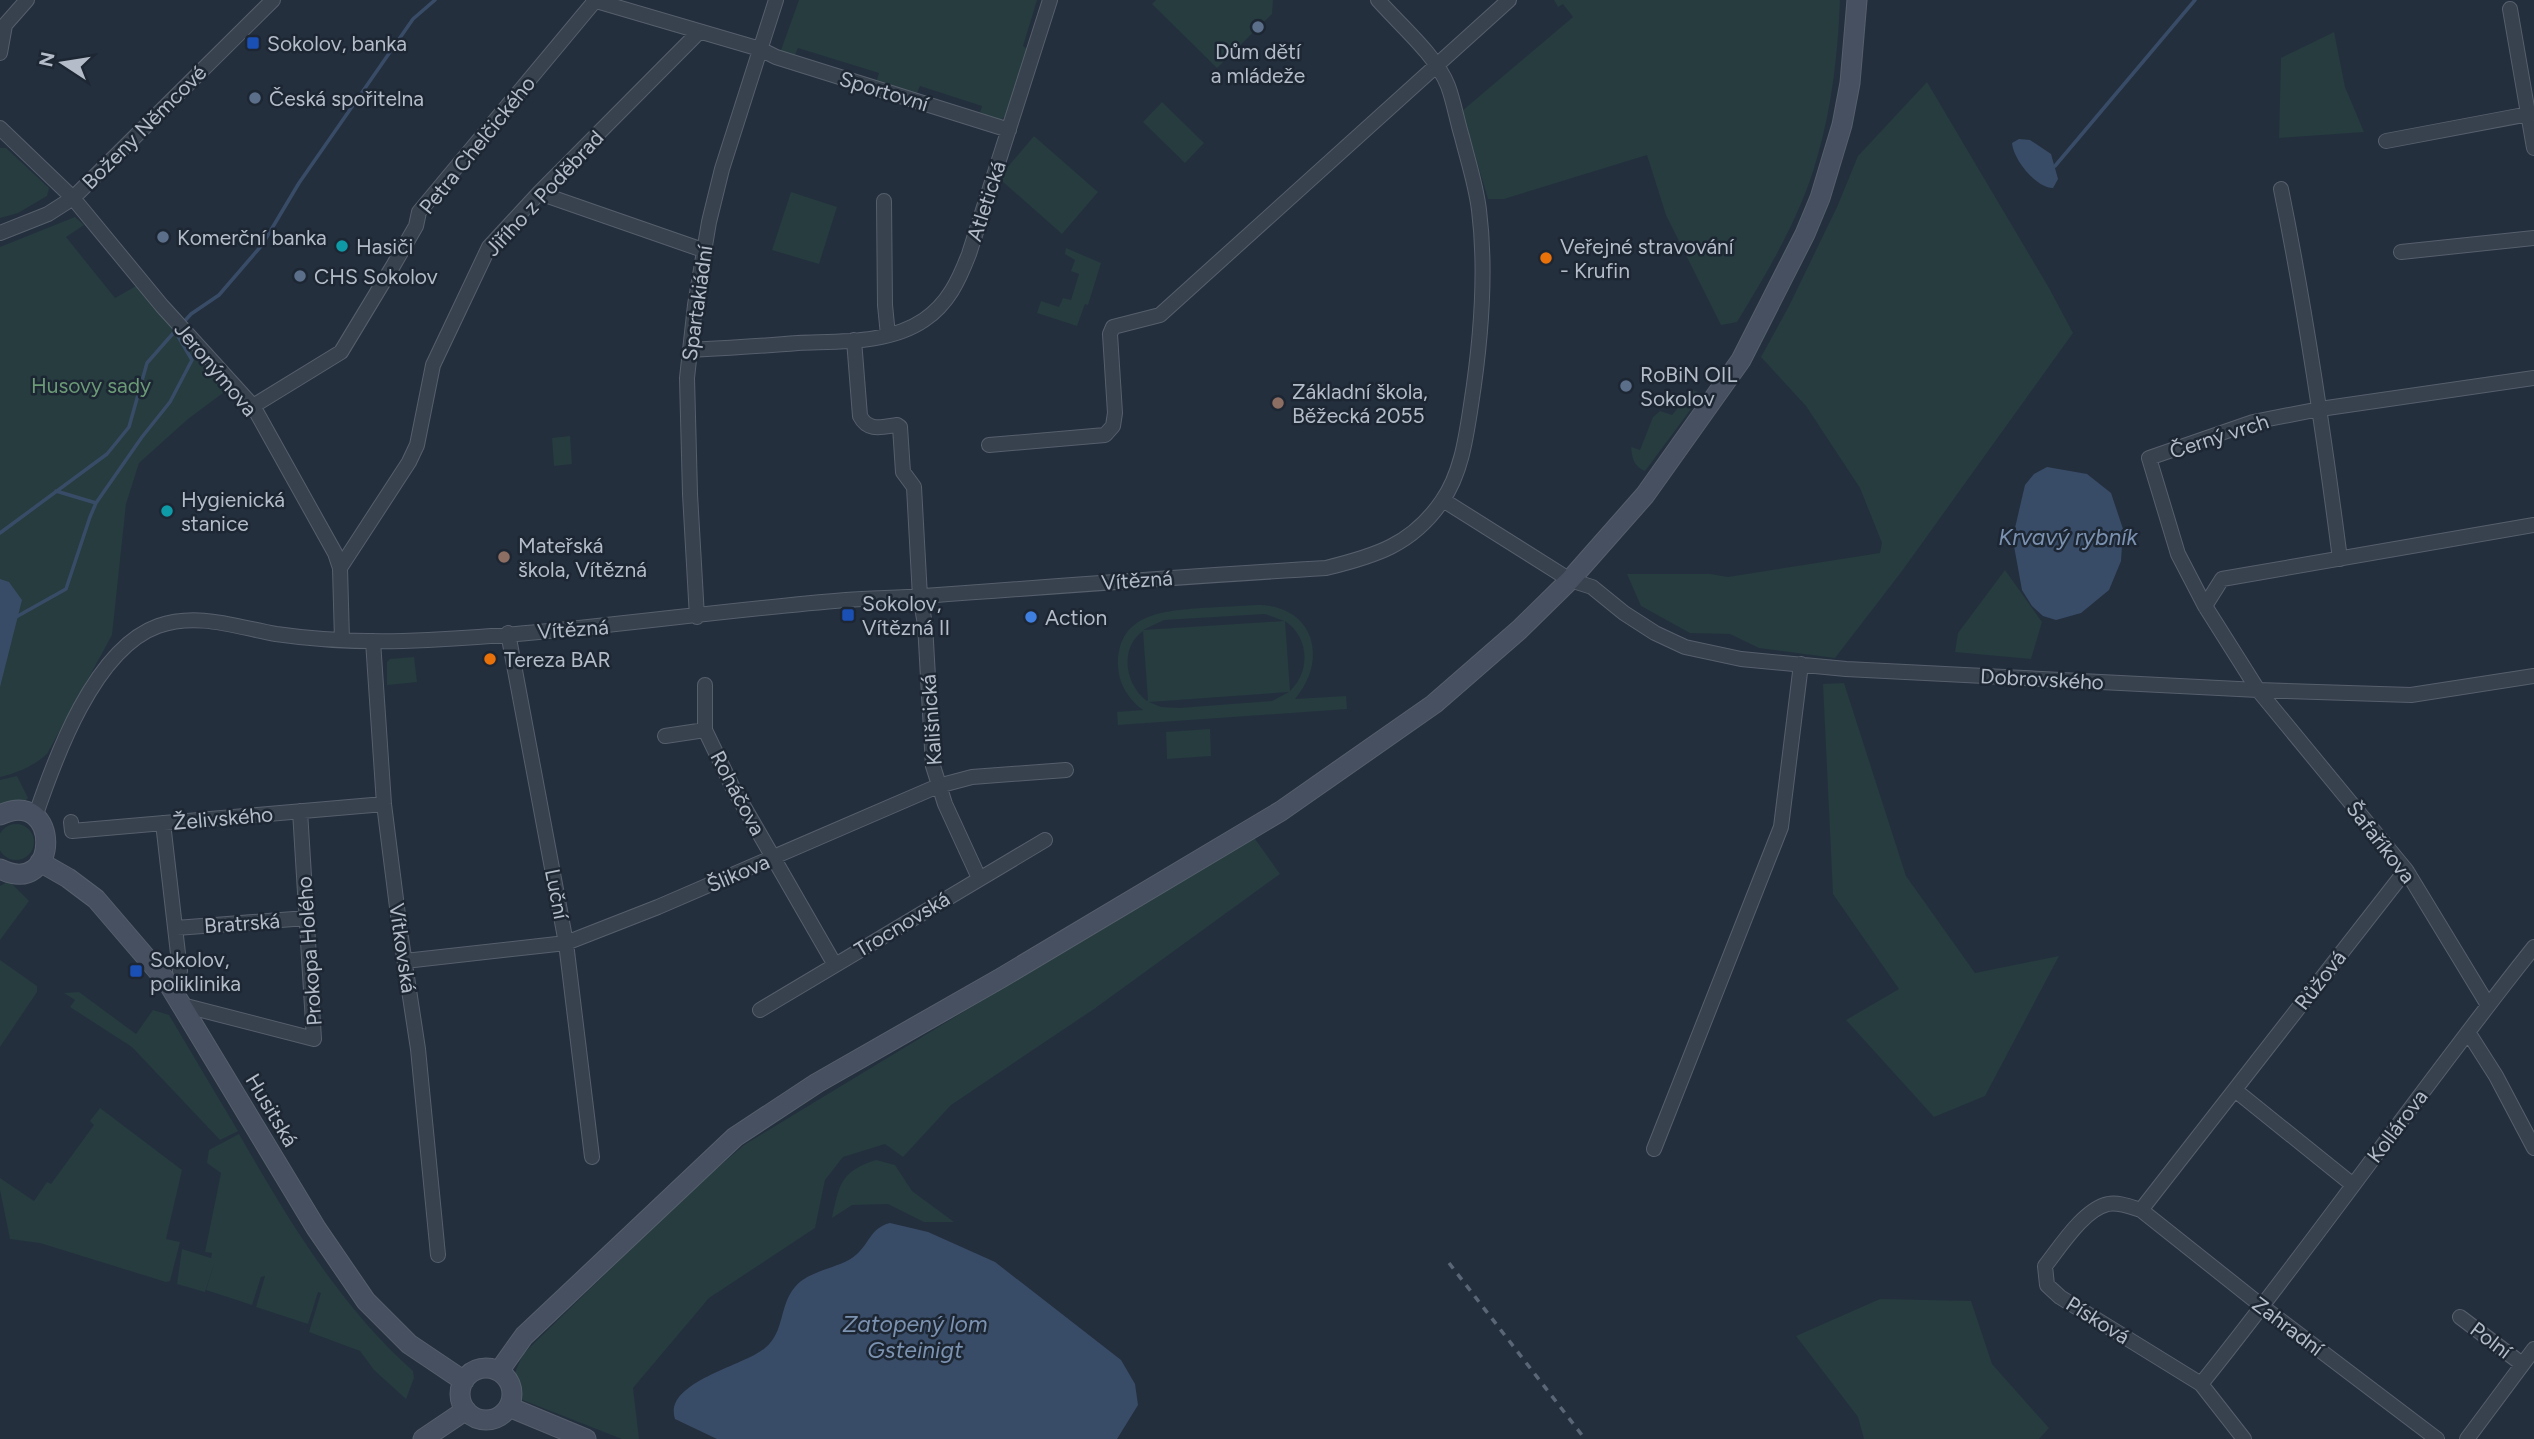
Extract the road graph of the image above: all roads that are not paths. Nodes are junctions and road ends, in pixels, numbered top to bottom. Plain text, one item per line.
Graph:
1 (27, 0) edge
2 (274, 0) edge
3 (776, 0) edge
4 (1050, 0) edge
5 (1378, 0) edge
6 (1509, 0) edge
7 (1857, 0) edge
8 (594, 1) edge
9 (2510, 9) dead end
10 (699, 32) junction
11 (760, 50) junction
12 (0, 53) edge
13 (1437, 65) junction
14 (2531, 113) edge
15 (0, 128) edge
16 (1009, 130) junction
17 (2386, 141) dead end
18 (2534, 149) edge
19 (2281, 189) dead end
20 (539, 193) junction
21 (73, 198) junction
22 (884, 201) dead end
23 (0, 233) edge
24 (2534, 238) edge
25 (703, 250) junction
26 (2401, 252) dead end
27 (888, 335) junction
28 (855, 340) junction
29 (690, 350) junction
30 (2534, 378) edge
31 (253, 406) junction
32 (2320, 409) junction
33 (989, 444) dead end
34 (1443, 500) junction
35 (2534, 524) edge
36 (2340, 559) junction
37 (340, 568) junction
38 (1570, 580) junction
39 (920, 597) junction
40 (2205, 606) junction
41 (697, 617) junction
42 (508, 633) junction
43 (342, 640) junction
44 (373, 641) junction
45 (1801, 664) junction
46 (2534, 676) edge
47 (705, 685) dead end
48 (2259, 690) junction
49 (705, 730) junction
50 (665, 736) dead end
51 (1066, 771) dead end
52 (938, 786) junction
53 (384, 804) junction
54 (300, 811) junction
55 (0, 816) edge
56 (34, 817) junction
57 (71, 822) dead end
58 (163, 823) junction
59 (1045, 840) dead end
60 (773, 857) junction
61 (40, 862) junction
62 (0, 869) edge
63 (2406, 870) junction
64 (979, 877) junction
65 (307, 918) junction
66 (176, 928) junction
67 (566, 943) junction
68 (2534, 947) edge
69 (405, 961) junction
70 (835, 965) junction
71 (180, 971) dead end
72 (182, 1005) junction
73 (2488, 1005) junction
74 (760, 1010) dead end
75 (2468, 1032) junction
76 (2235, 1090) junction
77 (2534, 1148) edge
78 (1654, 1149) dead end
79 (592, 1157) dead end
80 (2353, 1185) junction
81 (2141, 1210) junction
82 (438, 1255) dead end
83 (2263, 1307) junction
84 (2460, 1317) dead end
85 (2534, 1349) edge
86 (2522, 1364) junction
87 (499, 1371) junction
88 (464, 1381) junction
89 (2201, 1384) junction
90 (509, 1407) junction
91 (466, 1410) junction
92 (422, 1439) edge
93 (586, 1439) edge
94 (2244, 1439) edge
95 (2437, 1439) edge
96 (2468, 1439) edge

1 - 12 street
2 - 21 street, Boženy Němcové
3 - 11 street, Spartakiádní
4 - 16 street, Atletická
5 - 13 street
6 - 13 street
7 - 38 main road
8 - 10 street, Sportovní
8 - 31 street, Petra Chelčického
9 - 14 street
10 - 11 street, Sportovní
10 - 20 street, Jiřího z Poděbrad
11 - 16 street, Sportovní
11 - 25 street, Spartakiádní
13 - 33 street
13 - 34 street, Vítězná
14 - 17 street
14 - 18 street
15 - 21 street, Jeronýmova
16 - 27 street, Atletická
19 - 32 street
20 - 25 street
20 - 37 street, Jiřího z Poděbrad
21 - 23 street, Boženy Němcové
21 - 31 street, Jeronýmova
22 - 27 street
24 - 26 street
25 - 29 street, Spartakiádní
27 - 28 street, Atletická
28 - 29 street, Atletická
28 - 39 street
29 - 41 street, Spartakiádní
30 - 32 street, Černý vrch
31 - 37 street, Jeronýmova
32 - 36 street
32 - 40 street, Černý vrch
34 - 38 street, Dobrovského
34 - 39 street, Vítězná
35 - 36 street
36 - 40 street
37 - 43 street, Jeronýmova
38 - 45 street, Dobrovského
38 - 87 main road
39 - 41 street, Vítězná
39 - 52 street, Kališnická
40 - 48 street, Černý vrch
41 - 42 street, Vítězná
42 - 44 street, Vítězná
42 - 67 street, Luční
43 - 44 street, Vítězná
43 - 56 street, Vítězná
44 - 53 street, Vítkovská
45 - 48 street, Dobrovského
45 - 78 street
46 - 48 street, Dobrovského
47 - 49 street, Roháčova
48 - 63 street, Šafaříkova
49 - 50 street, Roháčova
49 - 60 street, Roháčova
51 - 52 street, Šlikova
52 - 60 street, Šlikova
52 - 64 street, Kališnická
53 - 54 street, Želivského
53 - 69 street, Vítkovská
54 - 58 street, Želivského
54 - 65 street, Prokopa Holého
55 - 56 main road
56 - 61 main road
57 - 58 street, Želivského
58 - 66 street
59 - 64 street, Trocnovská
60 - 67 street, Šlikova
60 - 70 street, Roháčova
61 - 62 main road
61 - 72 main road, Husitská
63 - 73 street, Šafaříkova
63 - 76 street, Růžová
64 - 70 street, Trocnovská
65 - 66 street, Bratrská
65 - 72 street, Prokopa Holého
66 - 71 street
67 - 69 street, Šlikova
67 - 79 street, Luční
68 - 73 street, Kollárova
69 - 82 street, Vítkovská
70 - 74 street, Trocnovská
72 - 88 main road, Husitská
73 - 75 street, Kollárova
75 - 77 street
75 - 80 street, Kollárova
76 - 80 street
76 - 81 street, Růžová
80 - 83 street, Kollárova
81 - 83 street, Zahradní
81 - 89 street, Písková
83 - 89 street
83 - 95 street, Zahradní
84 - 86 street, Polní
85 - 86 street
86 - 96 street
87 - 88 main road
87 - 90 main road
88 - 91 main road
89 - 94 street, Písková
90 - 91 main road
90 - 93 main road
91 - 92 main road

